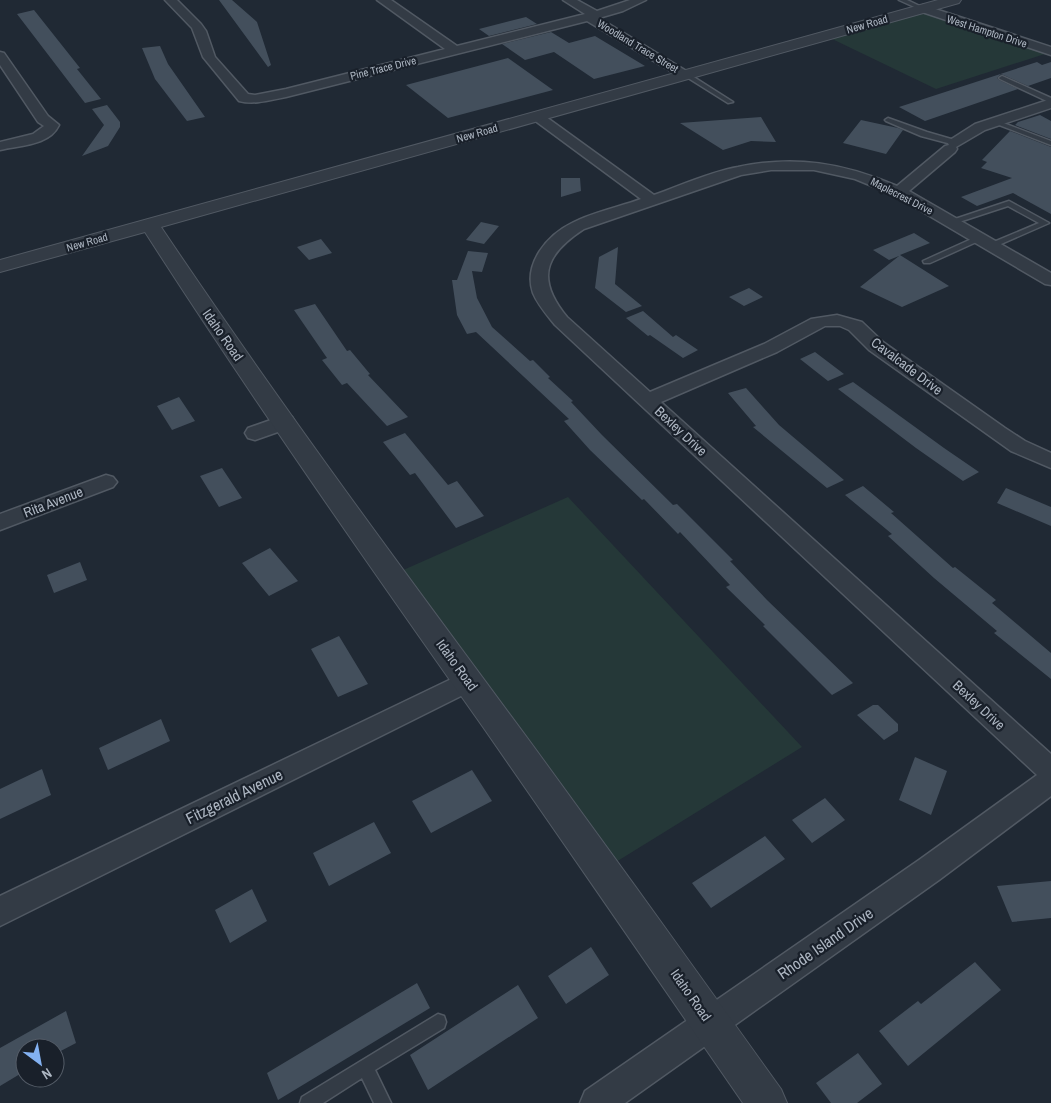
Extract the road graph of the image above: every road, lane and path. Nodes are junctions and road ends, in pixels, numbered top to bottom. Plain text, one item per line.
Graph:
1 (170, 0) edge
2 (383, 0) edge
3 (568, 0) edge
4 (640, 0) edge
5 (902, 0) edge
6 (954, 0) edge
7 (923, 9) junction
8 (595, 15) junction
9 (454, 50) junction
10 (1051, 51) edge
11 (1, 59) edge
12 (693, 73) junction
13 (1002, 78) dead end
14 (730, 102) dead end
15 (1051, 102) edge
16 (537, 117) junction
17 (888, 120) dead end
18 (996, 122) junction
19 (1051, 143) edge
20 (0, 146) edge
21 (952, 146) junction
22 (899, 192) junction
23 (652, 200) junction
24 (950, 222) junction
25 (150, 225) junction
26 (986, 242) junction
27 (927, 261) dead end
28 (0, 266) edge
29 (1051, 280) edge
30 (648, 400) junction
31 (285, 422) junction
32 (255, 433) dead end
33 (1051, 461) edge
34 (106, 482) dead end
35 (0, 522) edge
36 (468, 681) junction
37 (1051, 771) edge
38 (1051, 780) edge
39 (0, 911) edge
40 (438, 1022) dead end
41 (710, 1022) junction
42 (365, 1067) junction
43 (308, 1103) edge
44 (383, 1103) edge
45 (597, 1103) edge
46 (767, 1103) edge

1 - 9 street, Pine Trace Drive
2 - 9 street
3 - 8 street, Woodland Trace Street
4 - 8 street, Pine Trace Drive
5 - 7 lane
6 - 7 street, New Road
7 - 10 street, West Hampton Drive
7 - 12 street, New Road
8 - 9 street, Pine Trace Drive
8 - 12 street, Woodland Trace Street
11 - 20 street
12 - 14 lane
12 - 16 street, New Road
13 - 15 lane
15 - 18 street
16 - 23 street
16 - 25 street, New Road
17 - 21 lane
18 - 19 lane
18 - 21 street
21 - 22 street
22 - 23 street, Maplecrest Drive
22 - 24 street, Maplecrest Drive
23 - 30 street, Bexley Drive
24 - 26 street, Maplecrest Drive
24 - 26 lane
25 - 28 street, New Road
25 - 31 street, Idaho Road
26 - 27 lane
26 - 29 street, Maplecrest Drive
30 - 33 street, Cavalcade Drive
30 - 37 street, Bexley Drive
31 - 32 street
31 - 36 street, Idaho Road
34 - 35 street, Rita Avenue
36 - 39 street, Fitzgerald Avenue
36 - 41 street, Idaho Road
38 - 41 street, Rhode Island Drive
40 - 42 lane
41 - 45 street, Rhode Island Drive
41 - 46 street, Idaho Road
42 - 43 lane
42 - 44 lane

